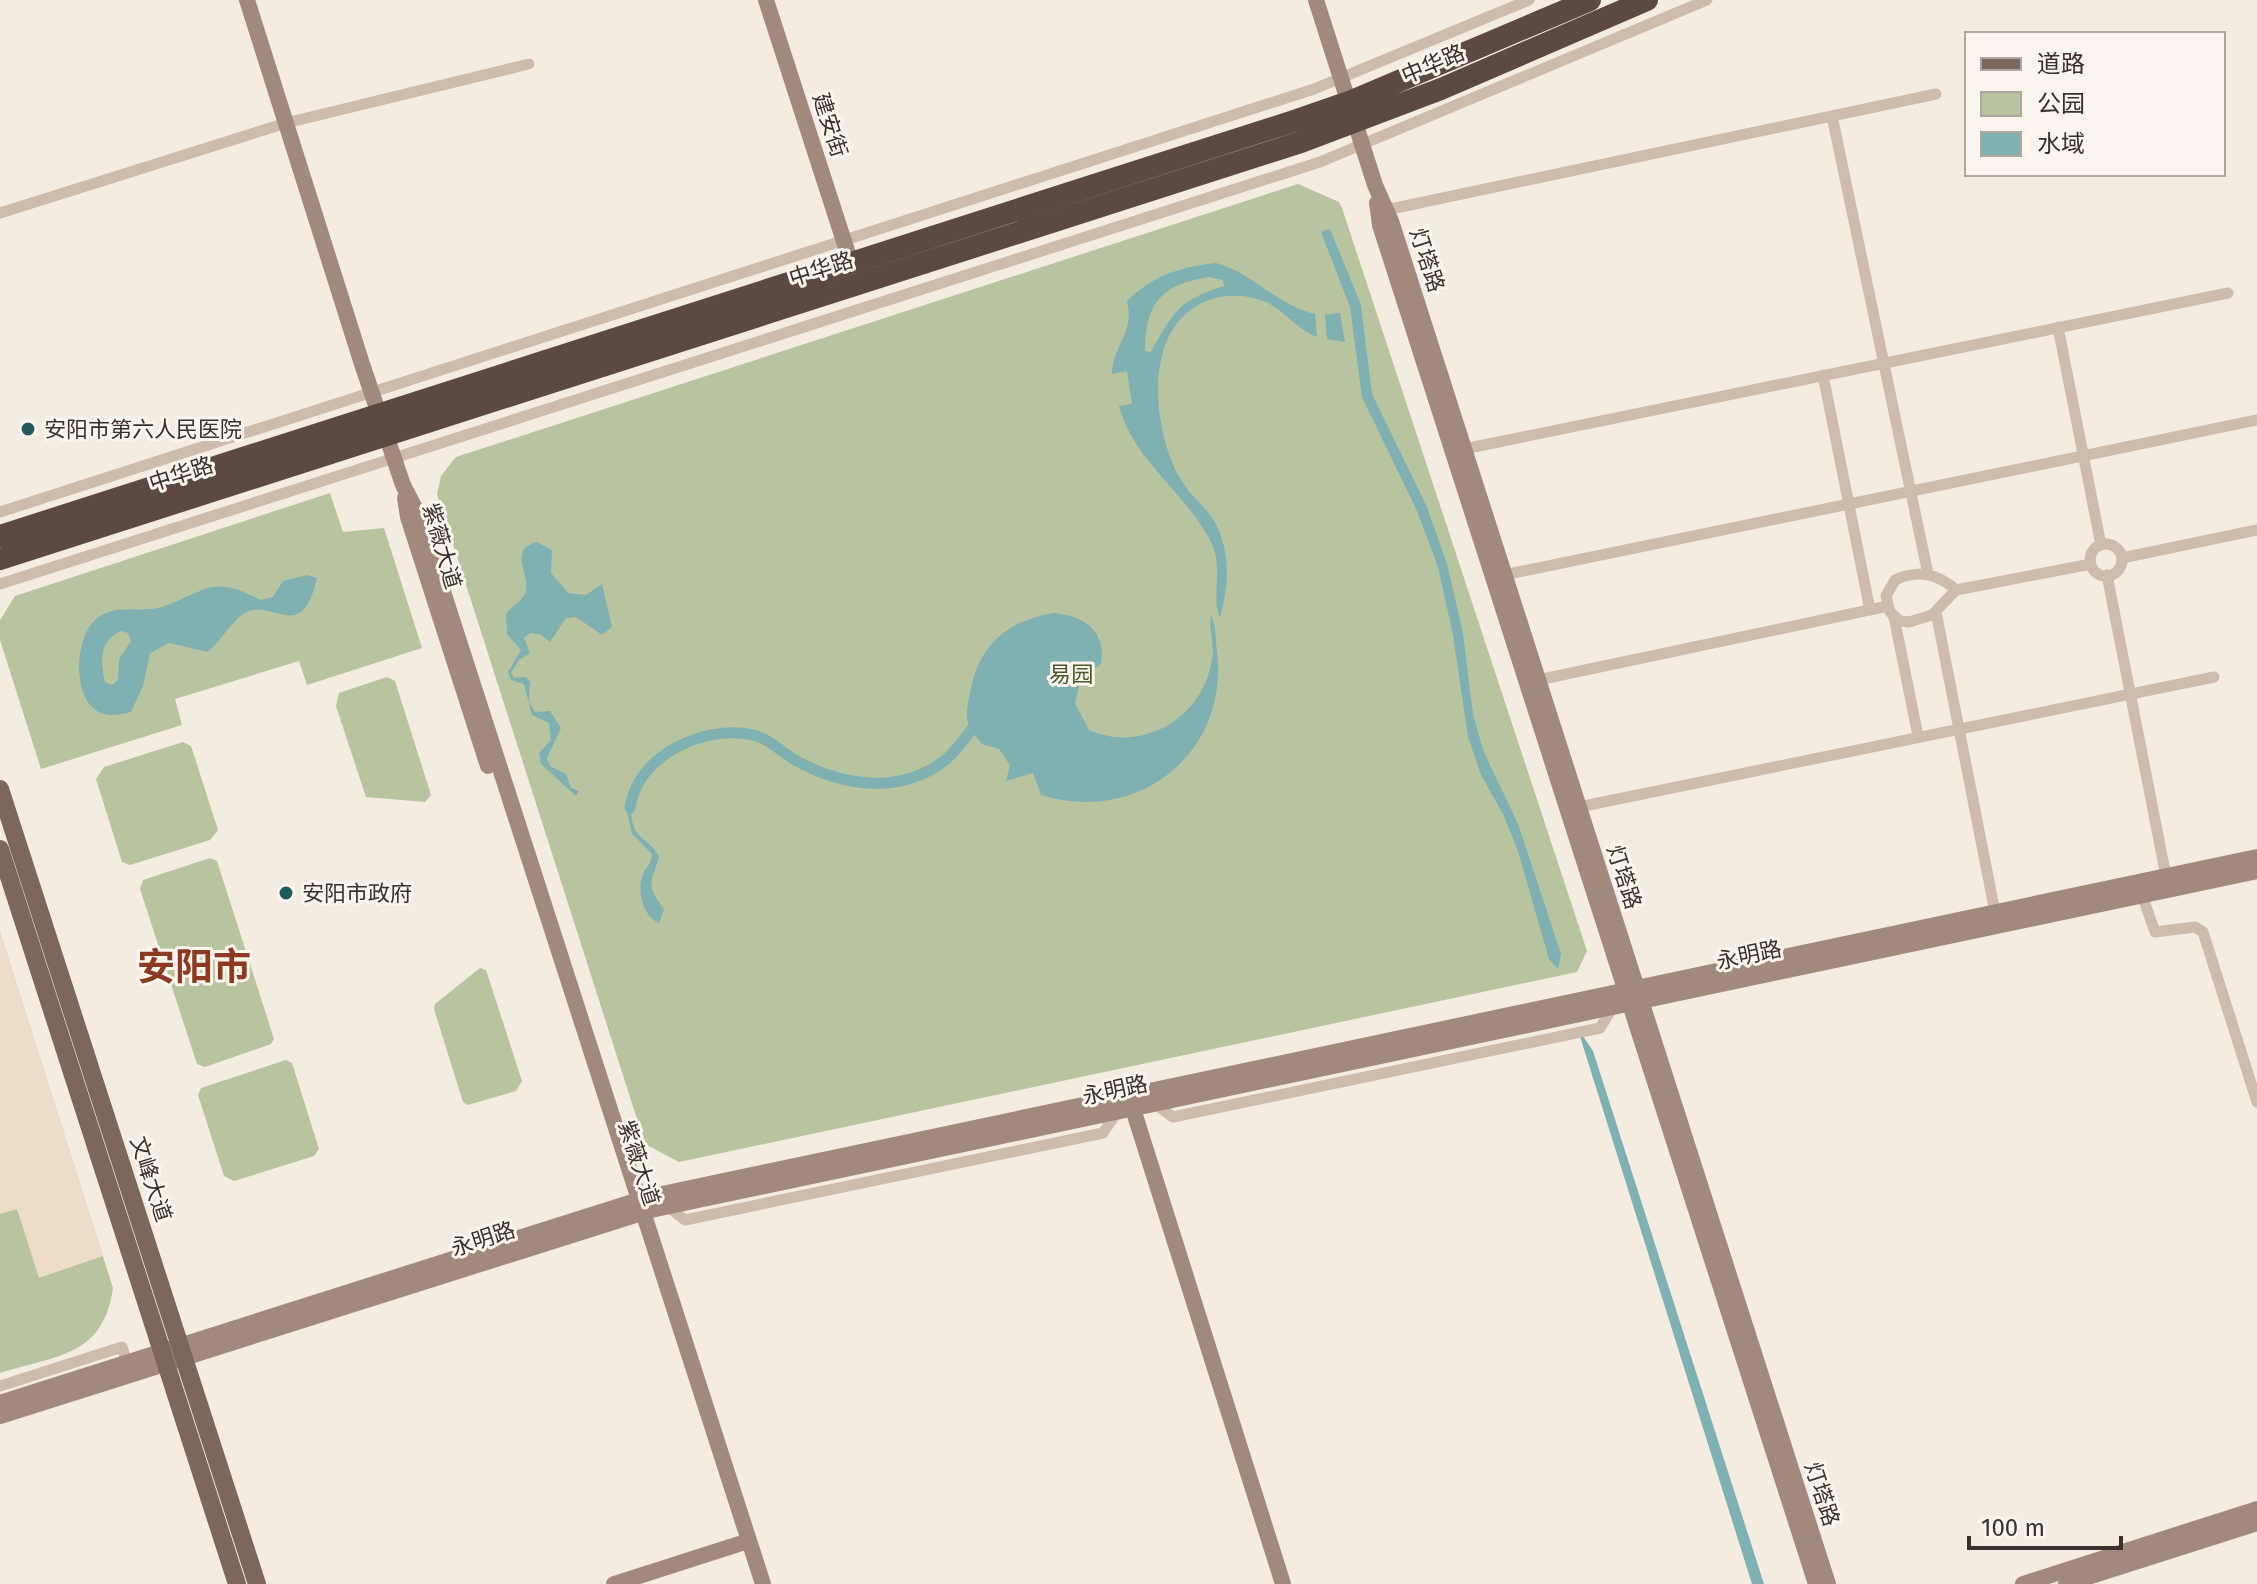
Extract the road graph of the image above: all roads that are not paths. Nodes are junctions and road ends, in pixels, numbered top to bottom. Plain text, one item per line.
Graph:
1 (247, 0) edge
2 (766, 0) edge
3 (1316, 0) edge
4 (1529, 0) edge
5 (1590, 0) edge
6 (1647, 0) edge
7 (1707, 0) edge
8 (529, 64) dead end
9 (1341, 78) junction
10 (1936, 94) dead end
11 (1352, 113) junction
12 (1832, 116) junction
13 (286, 123) junction
14 (1362, 145) junction
15 (1375, 185) junction
16 (1386, 210) junction
17 (0, 213) edge
18 (844, 240) junction
19 (851, 263) junction
20 (2228, 293) dead end
21 (2058, 327) junction
22 (1883, 363) junction
23 (1823, 375) junction
24 (372, 393) junction
25 (2257, 420) edge
26 (383, 425) junction
27 (1464, 449) junction
28 (2083, 456) junction
29 (394, 457) junction
30 (1910, 491) junction
31 (1849, 504) junction
32 (0, 512) edge
33 (2257, 530) edge
34 (0, 536) edge
35 (2101, 545) junction
36 (2122, 558) junction
37 (0, 559) edge
38 (2091, 564) junction
39 (1928, 574) junction
40 (1504, 575) junction
41 (2107, 575) junction
42 (0, 584) edge
43 (1956, 590) junction
44 (1870, 610) junction
45 (1891, 611) junction
46 (1936, 612) junction
47 (2214, 677) dead end
48 (1538, 680) junction
49 (2131, 693) junction
50 (1959, 727) junction
51 (1918, 736) junction
52 (0, 789) edge
53 (1579, 807) junction
54 (0, 849) edge
55 (2257, 857) edge
56 (2257, 871) edge
57 (2166, 876) junction
58 (2142, 895) junction
59 (1995, 912) junction
60 (1629, 998) junction
61 (2257, 1102) edge
62 (1125, 1111) junction
63 (636, 1208) junction
64 (173, 1354) junction
65 (127, 1362) junction
66 (0, 1386) edge
67 (0, 1403) edge
68 (0, 1416) edge
69 (2257, 1509) edge
70 (2257, 1523) edge
71 (739, 1544) junction
72 (237, 1584) edge
73 (257, 1584) edge
74 (614, 1584) edge
75 (751, 1584) edge
76 (763, 1584) edge
77 (1273, 1584) edge
78 (1283, 1584) edge
79 (1816, 1584) edge
80 (1828, 1584) edge
81 (2023, 1584) edge
82 (2066, 1584) edge

1 - 13 street, 紫薇大道
2 - 18 street, 建安街
3 - 9 street, 灯塔路
4 - 9 street
5 - 11 highway, 中华路
6 - 11 highway, 中华路
7 - 14 street
8 - 13 street
9 - 11 street, 灯塔路
9 - 18 street
10 - 12 street
11 - 14 street, 灯塔路
11 - 19 highway, 中华路
11 - 26 highway, 中华路
12 - 16 street
12 - 22 street
13 - 17 street
13 - 24 street, 紫薇大道
14 - 15 street, 灯塔路
14 - 29 street
15 - 16 street, 灯塔路
15 - 60 street, 灯塔路
16 - 27 street, 灯塔路
18 - 19 street, 建安街
18 - 24 street
19 - 26 highway, 中华路
20 - 21 street
21 - 22 street
21 - 28 street
22 - 23 street
22 - 30 street
23 - 27 street
23 - 31 street
24 - 26 street, 紫薇大道
24 - 32 street
25 - 28 street
26 - 29 street, 紫薇大道
26 - 34 highway, 中华路
26 - 37 highway, 中华路
27 - 40 street, 灯塔路
28 - 30 street
28 - 35 street
29 - 42 street
29 - 63 street, 紫薇大道
30 - 31 street
30 - 39 street
31 - 40 street
31 - 44 street
33 - 36 street
35 - 36 street
35 - 38 street
36 - 41 street
38 - 41 street
38 - 43 street
39 - 43 street
39 - 45 street
40 - 48 street, 灯塔路
41 - 49 street
43 - 46 street
44 - 45 street
44 - 48 street
45 - 46 street
45 - 51 street
46 - 50 street
47 - 49 street
48 - 53 street, 灯塔路
49 - 50 street
49 - 57 street
50 - 51 street
50 - 59 street
51 - 53 street
52 - 64 main road, 文峰大道
53 - 60 street, 灯塔路
54 - 64 main road, 文峰大道
55 - 57 street, 永明路
56 - 58 street, 永明路
57 - 59 street, 永明路
58 - 60 street, 永明路
58 - 61 street
59 - 60 street, 永明路
60 - 62 street, 永明路
60 - 63 street, 永明路
60 - 79 street, 灯塔路
60 - 80 street, 灯塔路
62 - 63 street, 永明路
62 - 77 street
62 - 78 street
63 - 64 street, 永明路
63 - 71 street, 紫薇大道
63 - 76 street, 紫薇大道
64 - 65 street, 永明路
64 - 68 street, 永明路
64 - 72 main road, 文峰大道
64 - 73 main road, 文峰大道
65 - 66 street
65 - 67 street, 永明路
69 - 81 street
70 - 82 street
71 - 74 street
71 - 75 street, 紫薇大道

